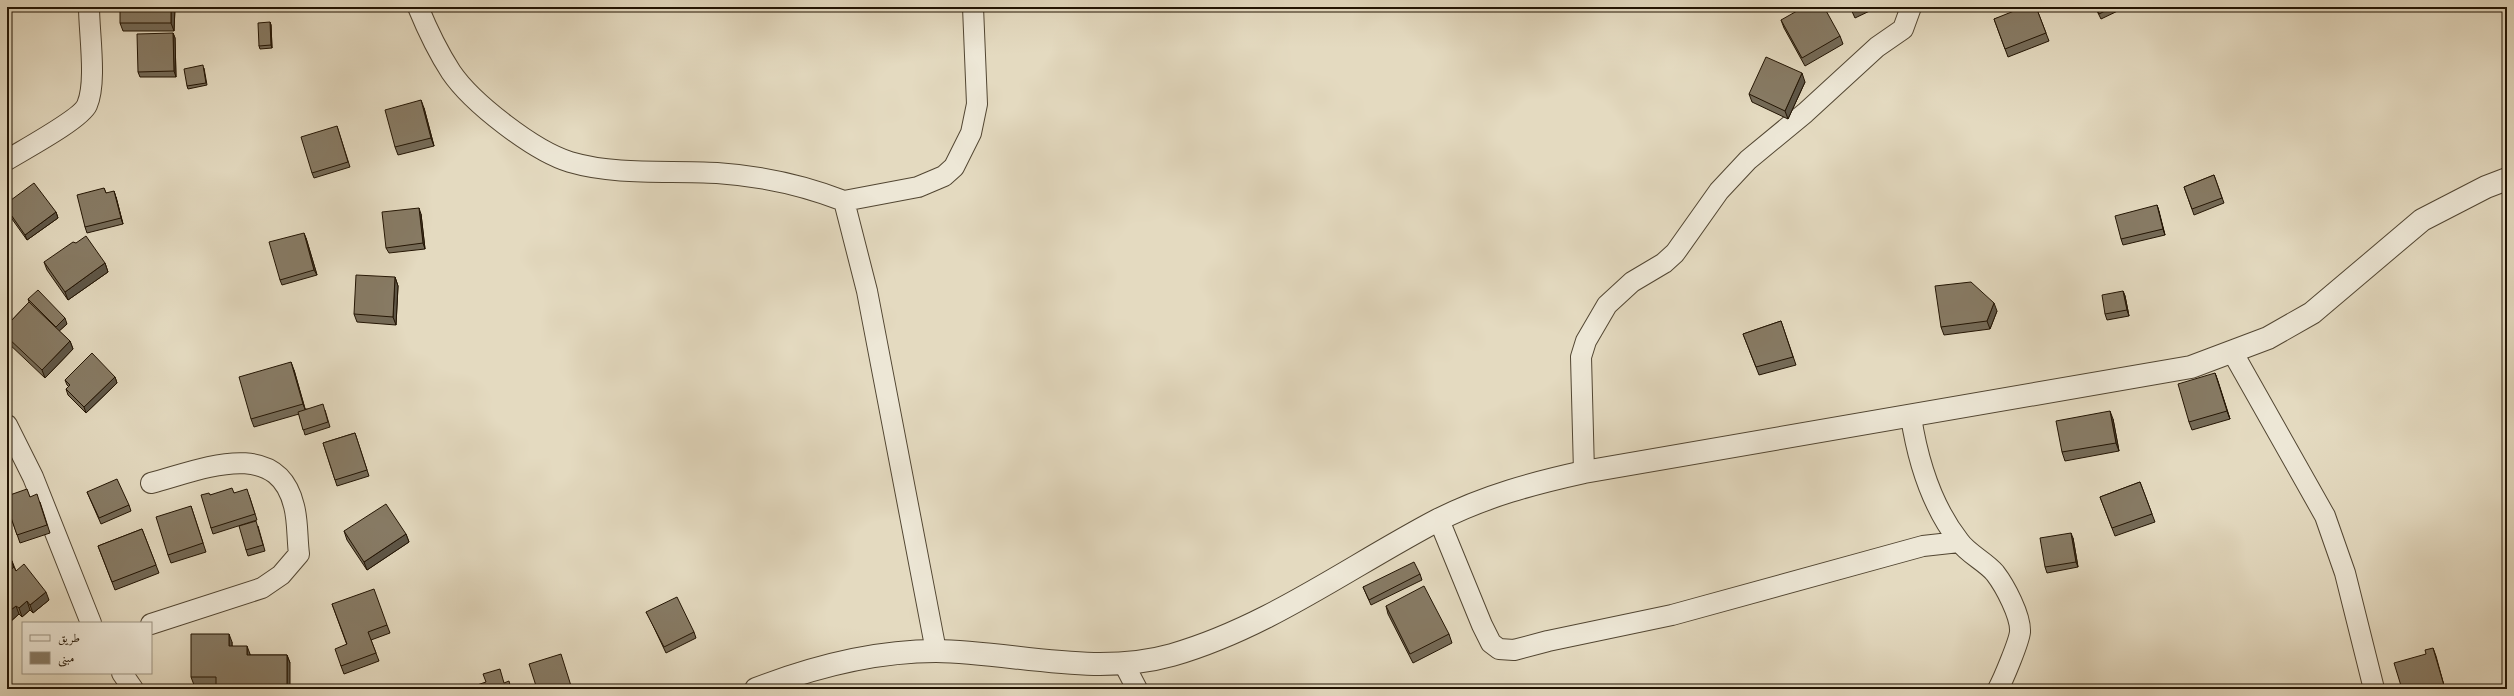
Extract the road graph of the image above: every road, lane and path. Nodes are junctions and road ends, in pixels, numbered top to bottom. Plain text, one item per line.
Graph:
1 (89, 7) edge
2 (418, 7) edge
3 (973, 7) edge
4 (1911, 7) edge
5 (7, 160) edge
6 (2507, 179) edge
7 (844, 201) junction
8 (2233, 353) junction
9 (1911, 417) junction
10 (9, 431) edge
11 (1584, 472) junction
12 (151, 483) dead end
13 (1439, 520) junction
14 (1960, 542) junction
15 (91, 622) edge
16 (152, 624) edge
17 (936, 651) junction
18 (1124, 664) junction
19 (123, 674) edge
20 (133, 689) edge
21 (756, 689) edge
22 (1137, 689) edge
23 (1998, 689) edge
24 (2374, 689) edge

1 - 5 street
2 - 7 street
3 - 7 street
4 - 11 street
6 - 8 street
7 - 17 street
8 - 9 street
8 - 24 street
9 - 11 street
9 - 14 street
10 - 15 street
11 - 13 street
12 - 16 street
13 - 14 street
13 - 18 street
14 - 23 street
17 - 18 street
17 - 21 street
18 - 22 street
19 - 20 street

